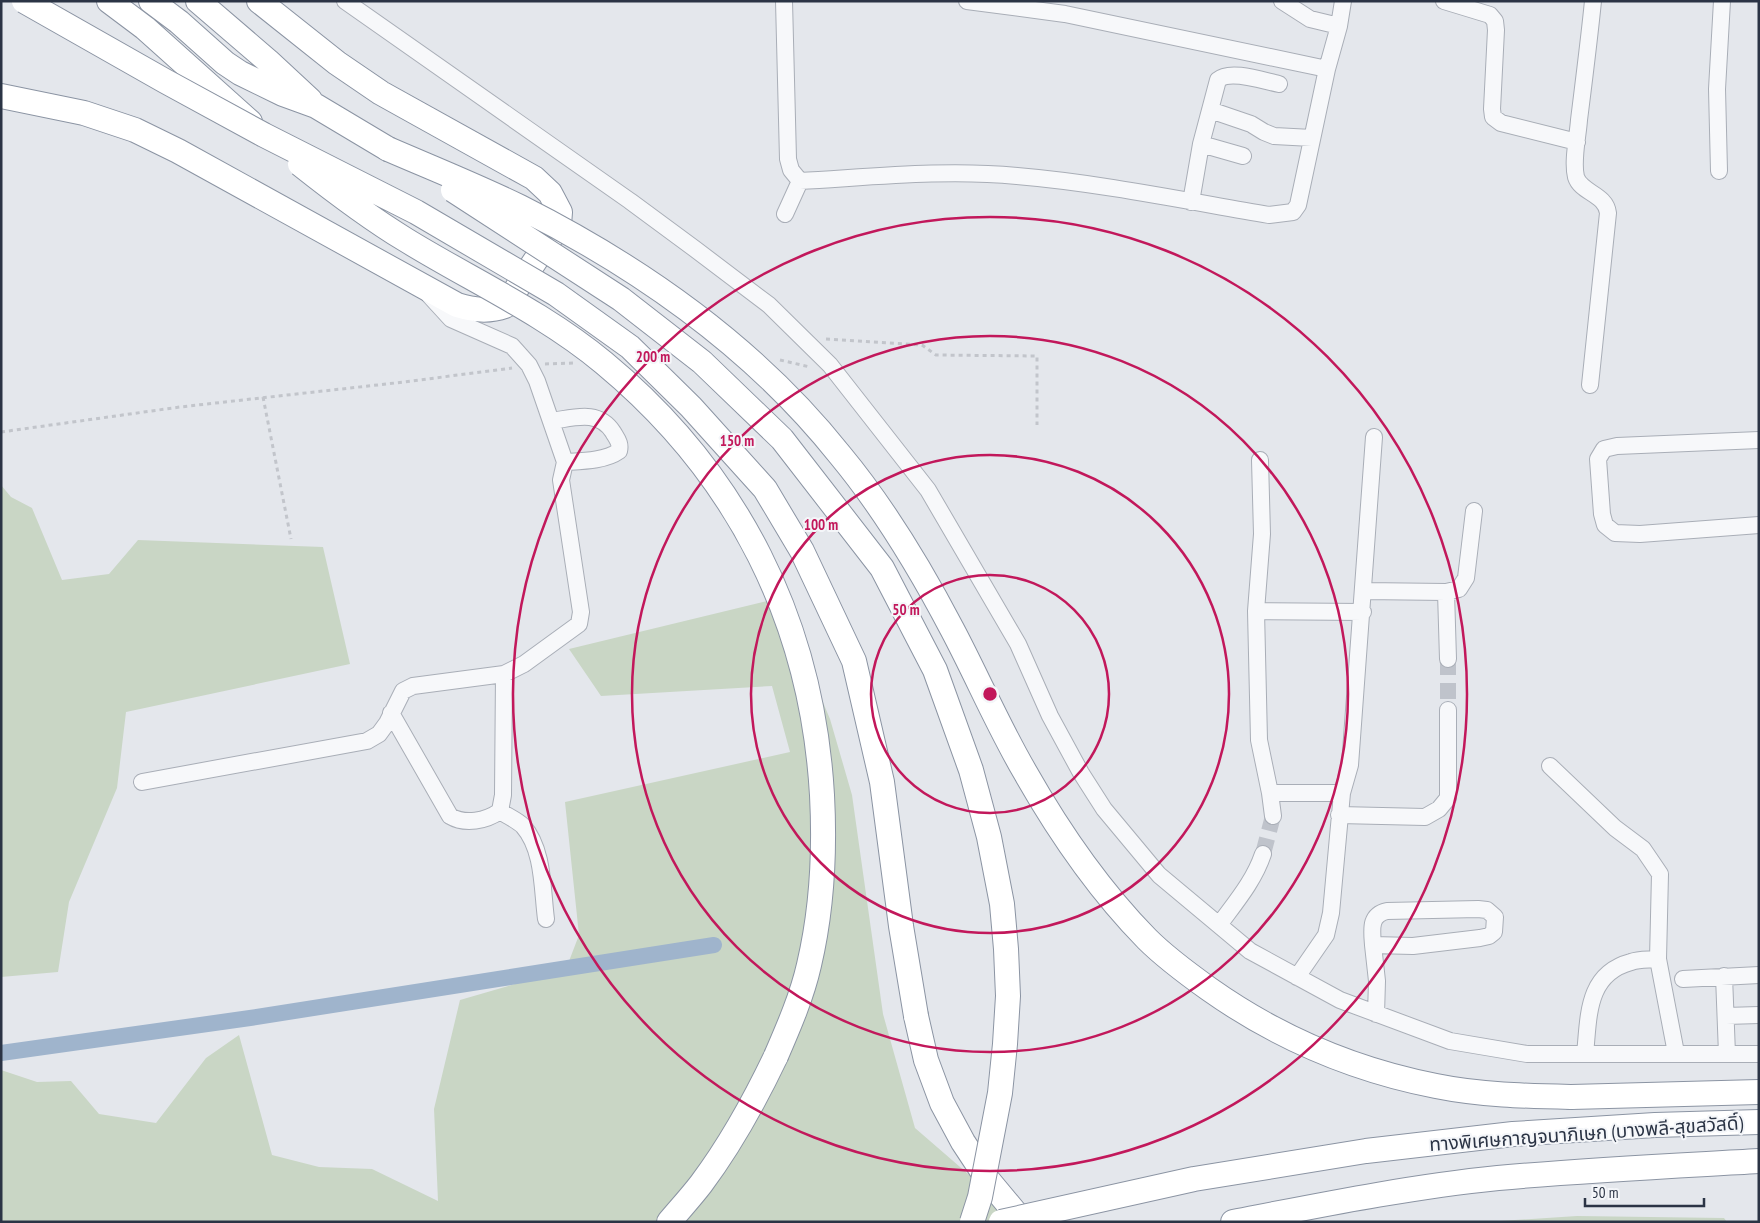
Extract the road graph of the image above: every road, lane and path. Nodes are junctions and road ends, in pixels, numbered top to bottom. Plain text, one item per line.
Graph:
1 (24, 1) edge
2 (109, 1) edge
3 (151, 1) edge
4 (198, 1) edge
5 (259, 1) edge
6 (345, 1) edge
7 (784, 1) edge
8 (968, 1) edge
9 (1282, 1) edge
10 (1343, 1) edge
11 (1444, 1) edge
12 (1593, 1) edge
13 (1722, 1) edge
14 (1339, 26) junction
15 (1327, 69) junction
16 (1279, 84) dead end
17 (1, 96) edge
18 (316, 106) junction
19 (1210, 110) junction
20 (264, 135) junction
21 (1312, 138) junction
22 (1577, 142) junction
23 (1201, 144) junction
24 (388, 149) junction
25 (1243, 156) dead end
26 (1718, 171) dead end
27 (800, 180) junction
28 (1191, 202) junction
29 (785, 214) dead end
30 (422, 287) junction
31 (803, 338) junction
32 (529, 365) junction
33 (1590, 385) dead end
34 (263, 397) junction
35 (551, 420) junction
36 (1037, 425) dead end
37 (1, 432) edge
38 (1374, 437) dead end
39 (1759, 440) edge
40 (1260, 460) dead end
41 (565, 462) junction
42 (1474, 511) dead end
43 (1759, 525) edge
44 (291, 539) dead end
45 (1364, 591) junction
46 (1446, 592) junction
47 (1256, 611) junction
48 (1362, 612) junction
49 (1448, 659) tunnel mouth
50 (504, 674) junction
51 (1448, 710) tunnel mouth
52 (391, 713) junction
53 (1550, 766) dead end
54 (142, 782) dead end
55 (1270, 793) junction
56 (1342, 793) junction
57 (500, 811) junction
58 (1339, 815) junction
59 (1273, 816) tunnel mouth
60 (1263, 854) tunnel mouth
61 (546, 919) dead end
62 (1219, 925) junction
63 (1373, 945) junction
64 (1658, 958) junction
65 (1759, 975) edge
66 (1724, 976) junction
67 (1297, 977) junction
68 (1683, 979) dead end
69 (1376, 1014) junction
70 (1759, 1015) edge
71 (1726, 1016) junction
72 (1676, 1053) junction
73 (1585, 1054) junction
74 (1727, 1054) junction
75 (1759, 1054) edge
76 (1759, 1092) edge
77 (1759, 1122) edge
78 (1759, 1161) edge
79 (669, 1222) edge
80 (972, 1222) edge
81 (1001, 1222) edge
82 (1023, 1222) edge
83 (1233, 1222) edge

1 - 20 highway, bridge
2 - 20 highway, bridge
3 - 18 highway
4 - 18 highway
5 - 30 highway
6 - 31 street
7 - 27 street
8 - 15 street
9 - 14 street
10 - 14 street
11 - 22 street
12 - 22 street
13 - 26 street
14 - 15 street
15 - 21 street
16 - 19 street
17 - 30 highway
18 - 24 highway
19 - 21 street
19 - 23 street
20 - 79 highway, bridge
20 - 82 highway, bridge
21 - 28 street
22 - 33 street
23 - 25 street
23 - 28 street
24 - 76 highway, bridge
24 - 80 highway, bridge
27 - 28 street
27 - 29 street
30 - 32 street
31 - 36 path
31 - 62 street
32 - 34 path
32 - 35 street
34 - 37 path
34 - 44 path
35 - 41 street
35 - 41 street
38 - 45 street
39 - 43 street
40 - 47 street
41 - 50 street
42 - 46 street
45 - 46 street
45 - 48 street
46 - 49 street
47 - 48 street
47 - 55 street
48 - 56 street
50 - 52 street
50 - 57 street
51 - 58 street
52 - 54 street
52 - 57 street
53 - 64 street
55 - 56 street
55 - 59 street
56 - 58 street
57 - 61 street
58 - 67 street
60 - 62 street
62 - 67 street
63 - 63 street
63 - 69 street
64 - 72 street
64 - 73 street
65 - 66 street
66 - 68 street
66 - 71 street
67 - 69 street
69 - 73 street
70 - 71 street
71 - 74 street
72 - 73 street
72 - 74 street
74 - 75 street
77 - 81 highway, ทางพิเศษกาญจนาภิเษก (บางพลี-สุขสวัสดิ์), bridge
78 - 83 highway, ทางพิเศษกาญจนาภิเษก (บางพลี-สุขสวัสดิ์)

